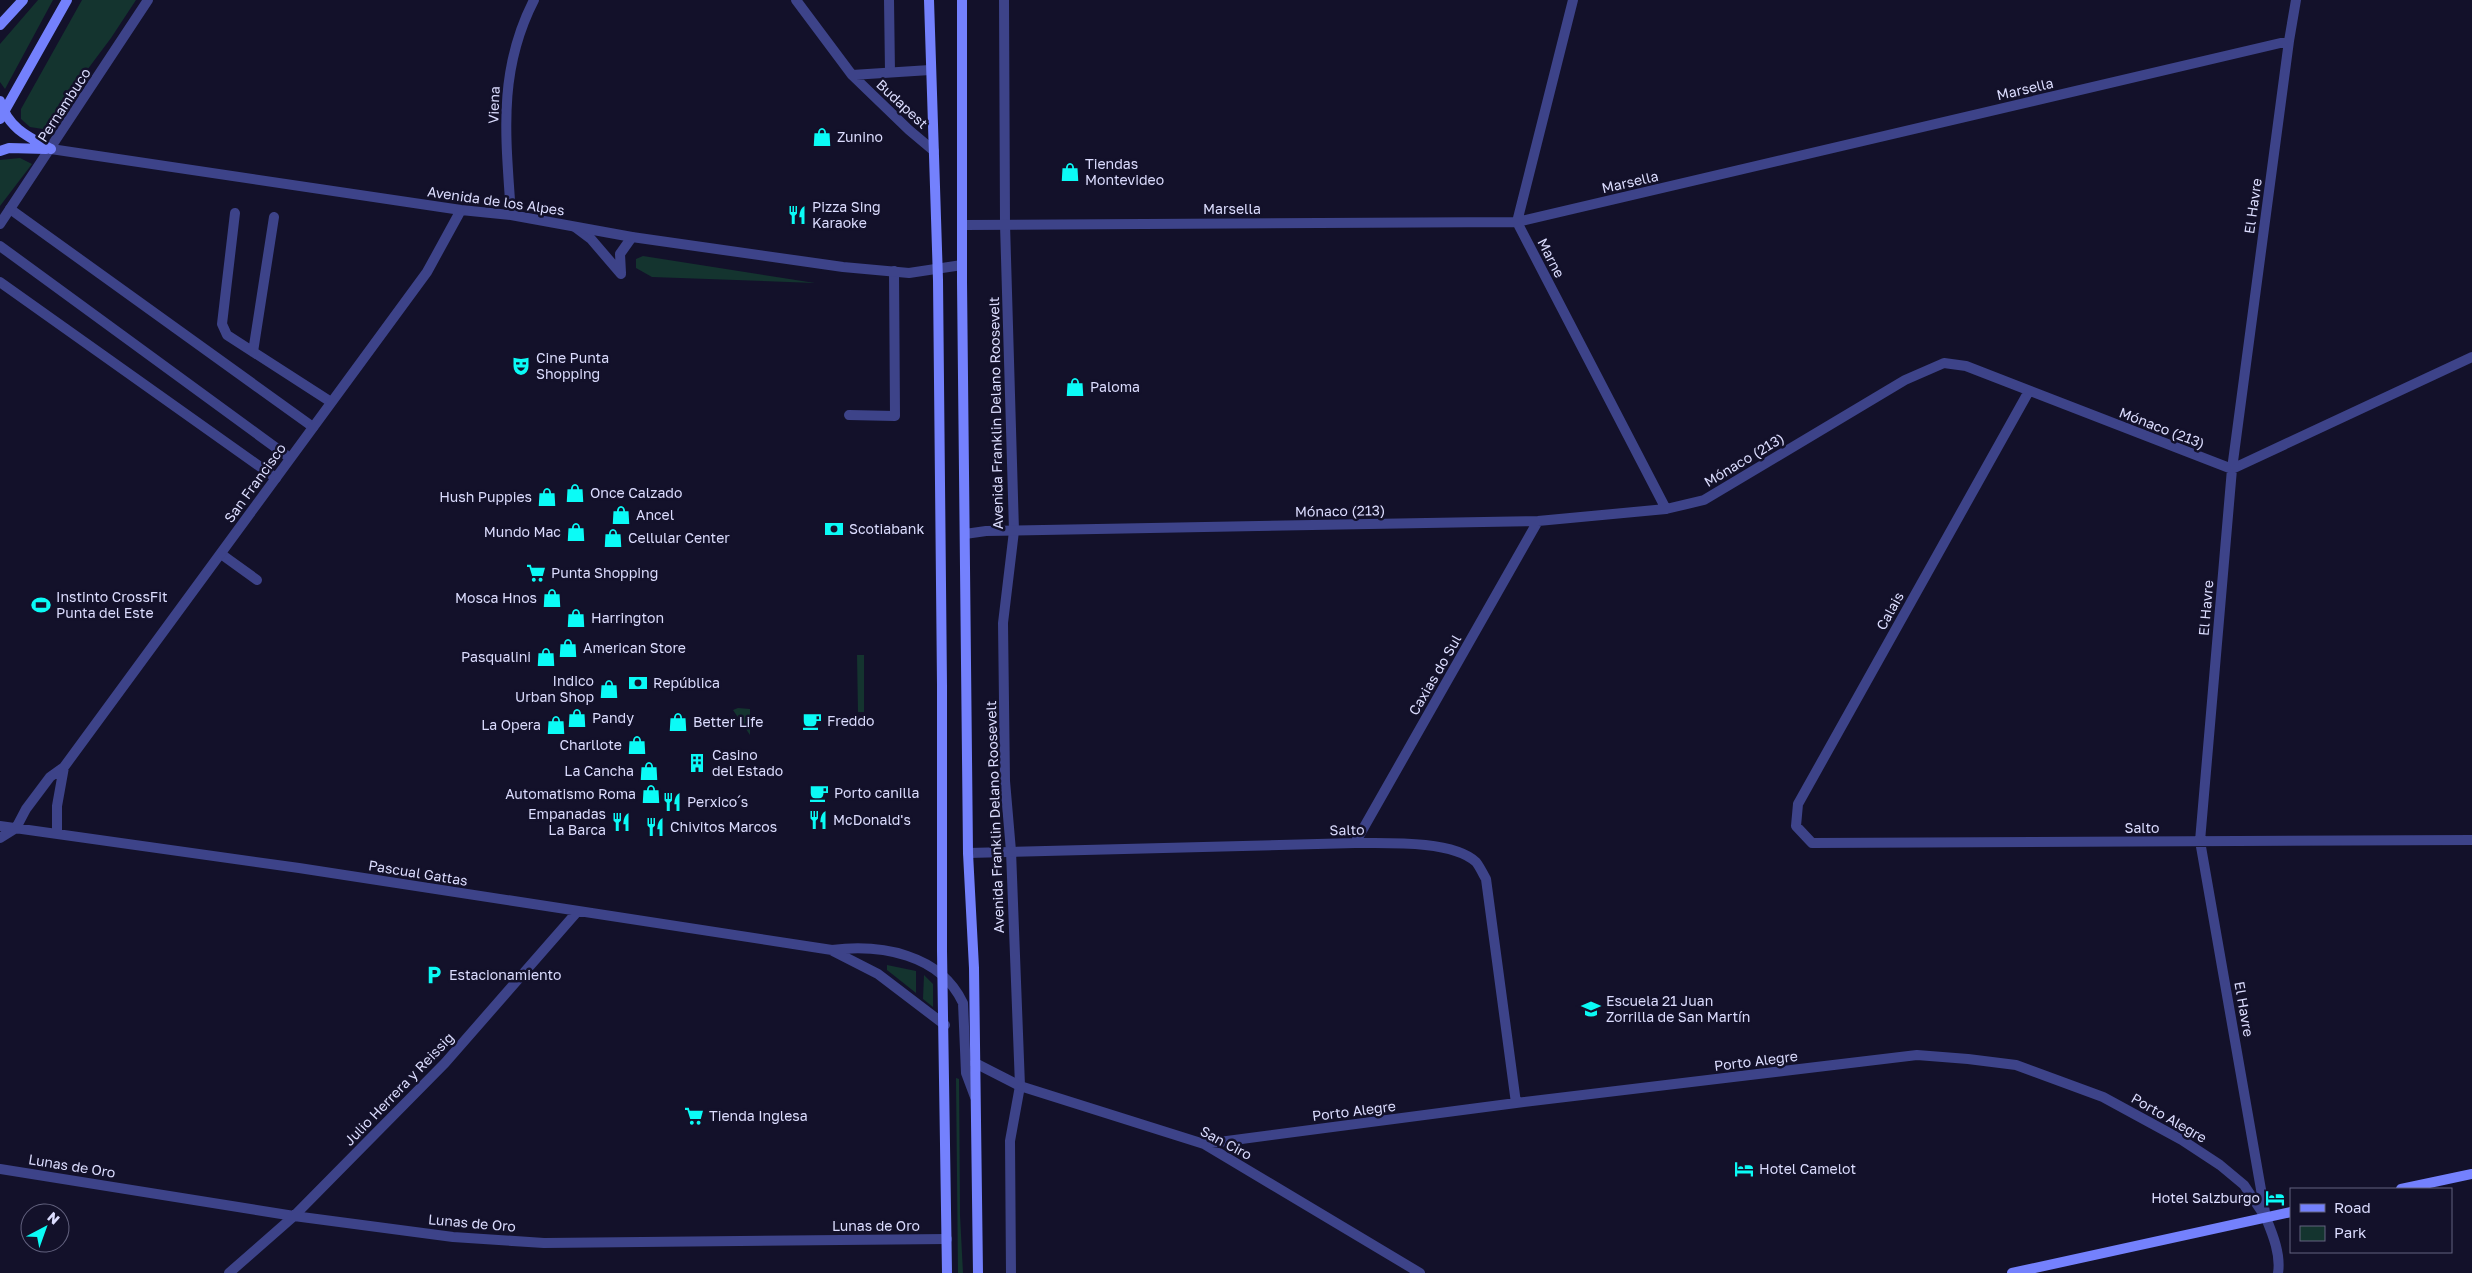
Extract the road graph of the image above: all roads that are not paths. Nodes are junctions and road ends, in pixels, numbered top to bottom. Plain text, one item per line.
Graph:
1 (23, 0) edge
2 (67, 0) edge
3 (148, 0) edge
4 (534, 0) edge
5 (796, 0) edge
6 (889, 0) edge
7 (929, 0) edge
8 (962, 0) edge
9 (1004, 0) edge
10 (1573, 0) edge
11 (2296, 0) edge
12 (0, 25) edge
13 (2289, 41) junction
14 (930, 70) junction
15 (890, 72) junction
16 (852, 75) junction
17 (0, 101) edge
18 (2, 116) edge
19 (51, 149) junction
20 (0, 151) edge
21 (934, 151) junction
22 (10, 209) junction
23 (461, 210) junction
24 (235, 213) dead end
25 (511, 215) junction
26 (274, 217) dead end
27 (1517, 222) junction
28 (0, 224) edge
29 (1005, 224) junction
30 (964, 225) junction
31 (575, 227) junction
32 (632, 237) junction
33 (0, 246) edge
34 (962, 265) junction
35 (938, 270) junction
36 (894, 272) junction
37 (0, 282) edge
38 (253, 352) junction
39 (2472, 357) edge
40 (2029, 391) junction
41 (331, 402) junction
42 (849, 415) dead end
43 (313, 427) junction
44 (290, 458) junction
45 (2232, 469) junction
46 (276, 478) junction
47 (1666, 509) junction
48 (1538, 521) junction
49 (1014, 531) junction
50 (965, 534) junction
51 (221, 554) junction
52 (257, 580) dead end
53 (64, 767) junction
54 (0, 826) edge
55 (16, 828) junction
56 (57, 832) junction
57 (0, 838) edge
58 (2472, 840) edge
59 (2200, 841) junction
60 (1355, 843) junction
61 (1812, 843) joint
62 (1011, 852) junction
63 (968, 853) junction
64 (577, 912) junction
65 (832, 950) junction
66 (944, 976) junction
67 (945, 1025) junction
68 (975, 1063) junction
69 (1020, 1086) junction
70 (976, 1097) junction
71 (1516, 1103) junction
72 (1204, 1144) junction
73 (0, 1169) edge
74 (2472, 1174) edge
75 (2406, 1188) edge
76 (2290, 1212) edge
77 (294, 1216) junction
78 (2266, 1218) junction
79 (947, 1239) junction
80 (229, 1273) edge
81 (947, 1273) edge
82 (978, 1273) edge
83 (1011, 1273) edge
84 (1420, 1273) edge
85 (2012, 1273) edge
86 (2278, 1273) edge

1 - 12 main road
2 - 18 main road
3 - 19 street, Pernambuco
4 - 25 street, Viena
5 - 16 street, Budapest
6 - 15 street
7 - 14 main road
8 - 30 main road, Avenida Franklin Delano Roosevelt
9 - 29 street, Avenida Franklin Delano Roosevelt
10 - 27 street
11 - 13 street, El Havre
13 - 27 street, Marsella
13 - 45 street, El Havre
14 - 15 street, Budapest
14 - 21 main road
15 - 16 street, Budapest
16 - 21 street, Budapest
17 - 18 main road, Avenida de los Alpes
18 - 19 main road, Avenida de los Alpes
19 - 20 main road, Avenida de los Alpes
19 - 22 street, Pernambuco
19 - 23 street, Avenida de los Alpes
21 - 35 main road
22 - 28 street, Pernambuco
22 - 43 street
23 - 25 street, Avenida de los Alpes
23 - 41 street, San Francisco
24 - 38 street
25 - 31 street, Avenida de los Alpes
26 - 38 street
27 - 29 street, Marsella
27 - 47 street, Marne
29 - 30 street, Marsella
29 - 49 street, Avenida Franklin Delano Roosevelt
30 - 34 main road, Avenida Franklin Delano Roosevelt
31 - 32 street, Avenida de los Alpes
31 - 32 street
32 - 36 street, Avenida de los Alpes
33 - 44 street
34 - 35 street, Avenida de los Alpes
34 - 50 main road, Avenida Franklin Delano Roosevelt
35 - 36 street, Avenida de los Alpes
35 - 66 main road
36 - 42 street
37 - 46 street
38 - 41 street
39 - 45 street
40 - 45 street, Mónaco (213)
40 - 47 street, Mónaco (213)
40 - 61 street, Calais
41 - 43 street, San Francisco
43 - 44 street, San Francisco
44 - 46 street, San Francisco
45 - 59 street, El Havre
46 - 51 street, San Francisco
47 - 48 street, Mónaco (213)
48 - 49 street, Mónaco (213)
48 - 60 street, Caxias do Sul
49 - 50 street, Mónaco (213)
49 - 62 street, Avenida Franklin Delano Roosevelt
50 - 63 main road, Avenida Franklin Delano Roosevelt
51 - 52 street
51 - 53 street, San Francisco
53 - 55 street, San Francisco
53 - 56 street, San Francisco
54 - 55 street, Pascual Gattas
55 - 56 street, Pascual Gattas
55 - 57 street, San Francisco
56 - 64 street, Pascual Gattas
58 - 59 street, Salto
59 - 61 street, Salto
59 - 78 street, El Havre
60 - 62 street, Salto
60 - 71 street, Salto
62 - 63 street, Salto
62 - 69 street, Avenida Franklin Delano Roosevelt
63 - 68 main road, Avenida Franklin Delano Roosevelt
64 - 65 street, Pascual Gattas
64 - 77 street, Julio Herrera y Reissig
65 - 66 street, Pascual Gattas
65 - 67 street, Pascual Gattas
66 - 67 main road
66 - 70 street, Pascual Gattas
67 - 79 main road
68 - 69 street, San Ciro
68 - 70 main road, Avenida Franklin Delano Roosevelt
69 - 72 street, San Ciro
69 - 83 street, Avenida Franklin Delano Roosevelt
70 - 82 main road, Avenida Franklin Delano Roosevelt
71 - 72 street, Porto Alegre
71 - 78 street, Porto Alegre
72 - 84 street, San Ciro
73 - 77 street, Lunas de Oro
74 - 75 main road
76 - 78 main road
77 - 79 street, Lunas de Oro
77 - 80 street, Julio Herrera y Reissig
78 - 85 main road
78 - 86 street
79 - 81 main road

